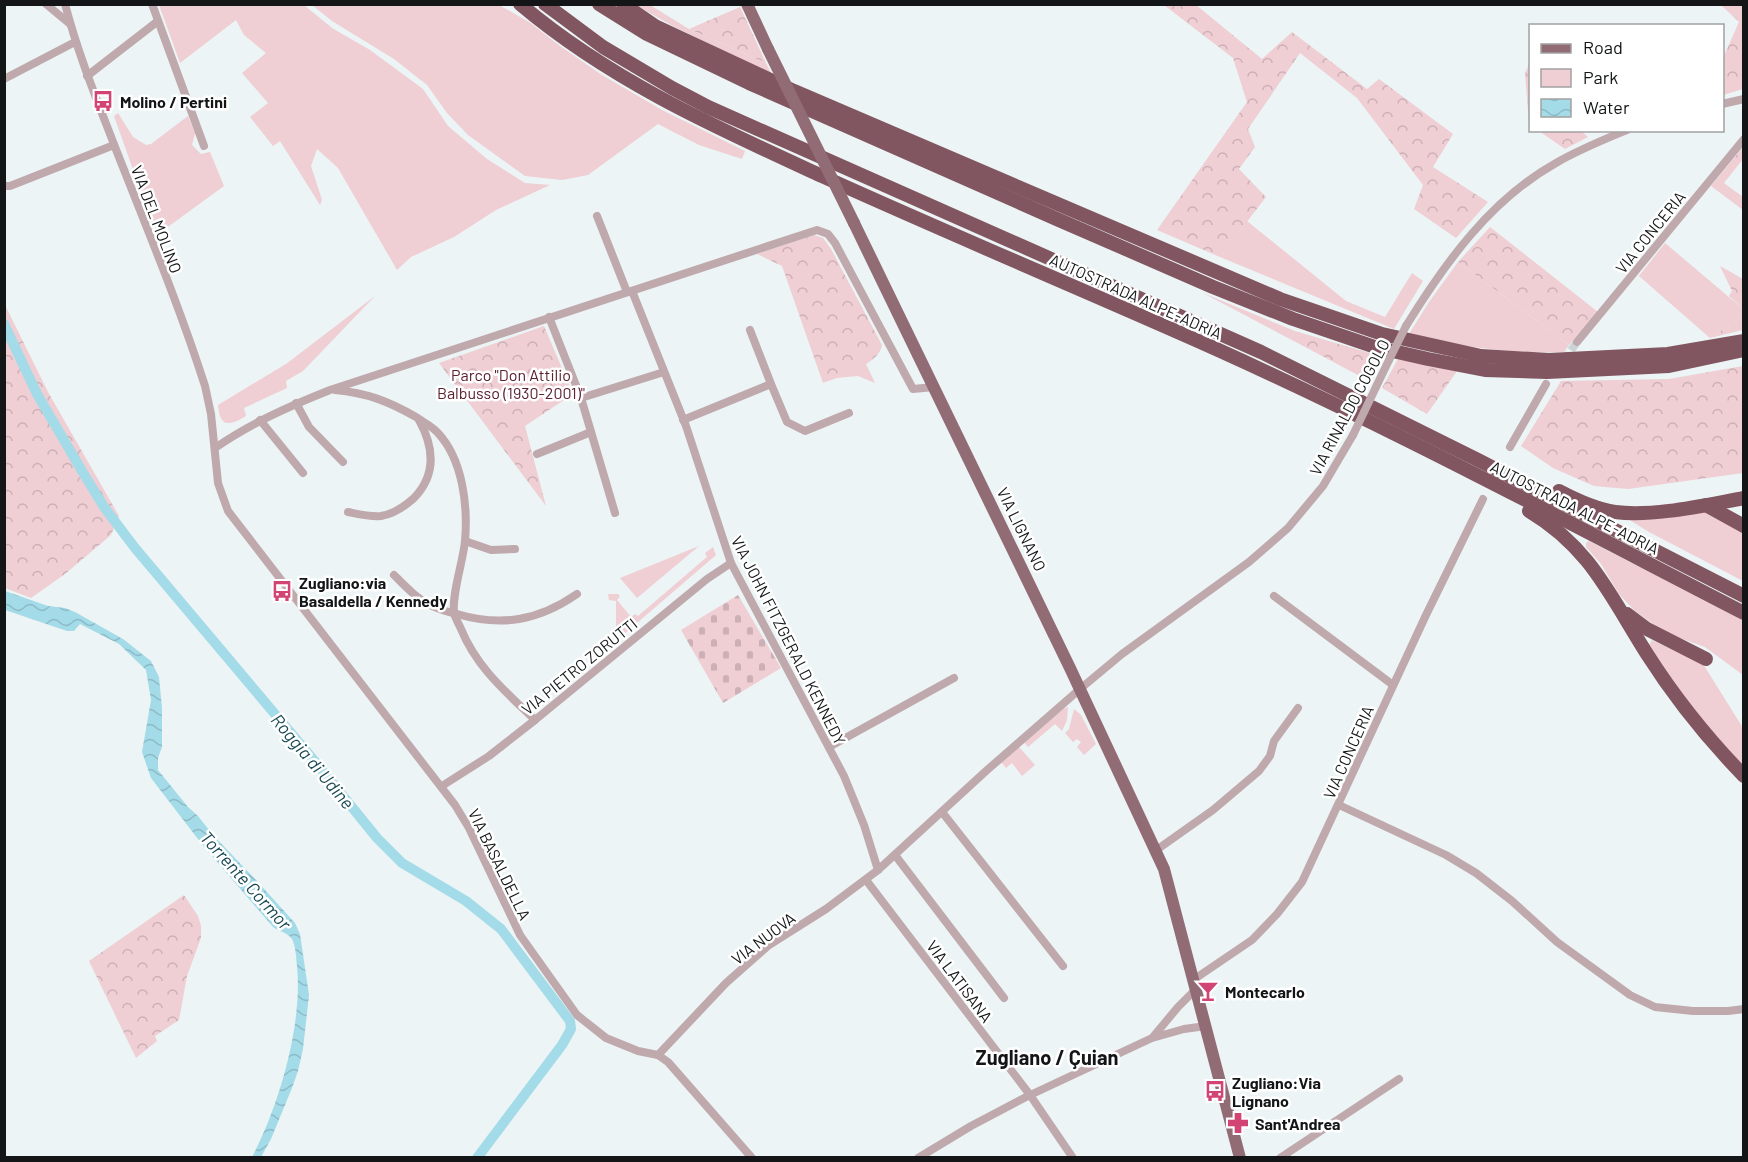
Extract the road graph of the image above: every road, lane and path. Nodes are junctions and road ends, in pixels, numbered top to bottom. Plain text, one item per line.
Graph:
1 (46, 4) edge
2 (65, 4) edge
3 (152, 4) edge
4 (520, 4) edge
5 (545, 4) edge
6 (599, 4) edge
7 (624, 4) edge
8 (747, 4) edge
9 (158, 21) junction
10 (70, 24) junction
11 (75, 42) junction
12 (87, 76) junction
13 (4, 79) edge
14 (1743, 99) edge
15 (1724, 104) edge
16 (1623, 132) edge
17 (1743, 139) edge
18 (114, 145) junction
19 (204, 146) dead end
20 (4, 186) edge
21 (597, 216) dead end
22 (630, 292) junction
23 (549, 318) junction
24 (750, 330) dead end
25 (1743, 341) edge
26 (1577, 342) tunnel mouth
27 (1743, 351) edge
28 (664, 372) junction
29 (771, 384) junction
30 (1546, 384) dead end
31 (934, 387) junction
32 (330, 390) junction
33 (581, 398) junction
34 (296, 403) junction
35 (849, 412) dead end
36 (418, 419) junction
37 (260, 420) junction
38 (683, 420) junction
39 (591, 432) junction
40 (215, 447) junction
41 (1510, 447) dead end
42 (537, 454) dead end
43 (343, 462) dead end
44 (1473, 465) junction
45 (303, 473) dead end
46 (1743, 498) edge
47 (1483, 499) dead end
48 (1706, 505) junction
49 (348, 512) dead end
50 (615, 513) dead end
51 (1743, 526) edge
52 (465, 541) junction
53 (515, 549) dead end
54 (731, 563) junction
55 (394, 575) dead end
56 (577, 594) dead end
57 (1274, 596) dead end
58 (1743, 596) edge
59 (1621, 609) junction
60 (1743, 613) edge
61 (454, 614) junction
62 (1706, 659) dead end
63 (954, 678) dead end
64 (1393, 685) junction
65 (1080, 689) junction
66 (1298, 708) dead end
67 (535, 720) junction
68 (829, 747) junction
69 (1743, 776) edge
70 (442, 786) junction
71 (1339, 805) junction
72 (942, 812) junction
73 (1155, 850) junction
74 (895, 855) junction
75 (878, 870) junction
76 (866, 880) junction
77 (1062, 966) dead end
78 (1195, 985) junction
79 (1004, 998) dead end
80 (1743, 1009) edge
81 (1206, 1026) junction
82 (1152, 1038) junction
83 (658, 1055) junction
84 (1399, 1079) dead end
85 (1030, 1095) junction
86 (752, 1158) edge
87 (918, 1158) edge
88 (1073, 1158) edge
89 (1240, 1158) edge
90 (1280, 1158) edge

1 - 10 street
2 - 10 street, VIA DEL MOLINO
3 - 9 street
4 - 44 highway, AUTOSTRADA ALPE-ADRIA
5 - 44 highway, AUTOSTRADA ALPE-ADRIA
6 - 27 highway
7 - 25 highway
8 - 31 main road, VIA LIGNANO, bridge
9 - 12 street
9 - 19 street
10 - 11 street, VIA DEL MOLINO
11 - 12 street, VIA DEL MOLINO
11 - 13 street
12 - 18 street, VIA DEL MOLINO
14 - 15 street
16 - 65 street, VIA RINALDO COGOLO, bridge
17 - 26 street, VIA CONCERIA
18 - 20 street
18 - 40 street, VIA DEL MOLINO
21 - 22 street, VIA JOHN FITZGERALD KENNEDY
22 - 23 street
22 - 28 street, VIA JOHN FITZGERALD KENNEDY
22 - 31 street
23 - 32 street
23 - 33 street
24 - 29 street
28 - 33 street
28 - 38 street, VIA JOHN FITZGERALD KENNEDY
29 - 35 street
29 - 38 street
30 - 41 street
31 - 65 main road, VIA LIGNANO
32 - 34 street
32 - 36 street
33 - 39 street
34 - 37 street
34 - 43 street
36 - 49 street
36 - 52 street
37 - 40 street
37 - 45 street
38 - 54 street, VIA JOHN FITZGERALD KENNEDY
39 - 42 street
39 - 50 street
40 - 70 street, VIA BASALDELLA
44 - 48 highway
44 - 58 highway, AUTOSTRADA ALPE-ADRIA
44 - 59 highway
44 - 60 highway, AUTOSTRADA ALPE-ADRIA
46 - 48 highway
47 - 64 street, VIA CONCERIA
48 - 51 highway
52 - 53 street
52 - 61 street
54 - 67 street, VIA PIETRO ZORUTTI
54 - 68 street, VIA JOHN FITZGERALD KENNEDY
55 - 61 street
56 - 61 street
57 - 64 street
59 - 62 highway
59 - 69 highway
61 - 67 street
63 - 68 street
64 - 71 street, VIA CONCERIA
65 - 72 street, VIA NUOVA
65 - 73 main road, VIA LIGNANO
66 - 73 street
67 - 70 street, VIA PIETRO ZORUTTI
68 - 75 street, VIA JOHN FITZGERALD KENNEDY
70 - 83 street, VIA BASALDELLA
71 - 78 street, VIA CONCERIA
71 - 80 street
72 - 74 street, VIA NUOVA
72 - 77 street
73 - 78 main road, VIA LIGNANO
74 - 75 street, VIA NUOVA
74 - 79 street
75 - 76 street, VIA NUOVA
76 - 83 street, VIA NUOVA
76 - 85 street, VIA LATISANA
78 - 81 main road, VIA LIGNANO
78 - 82 street, VIA CONCERIA
81 - 82 street
81 - 89 main road, VIA LIGNANO
82 - 85 street
83 - 86 street, VIA BASALDELLA
84 - 90 street
85 - 87 street
85 - 88 street, VIA LATISANA

